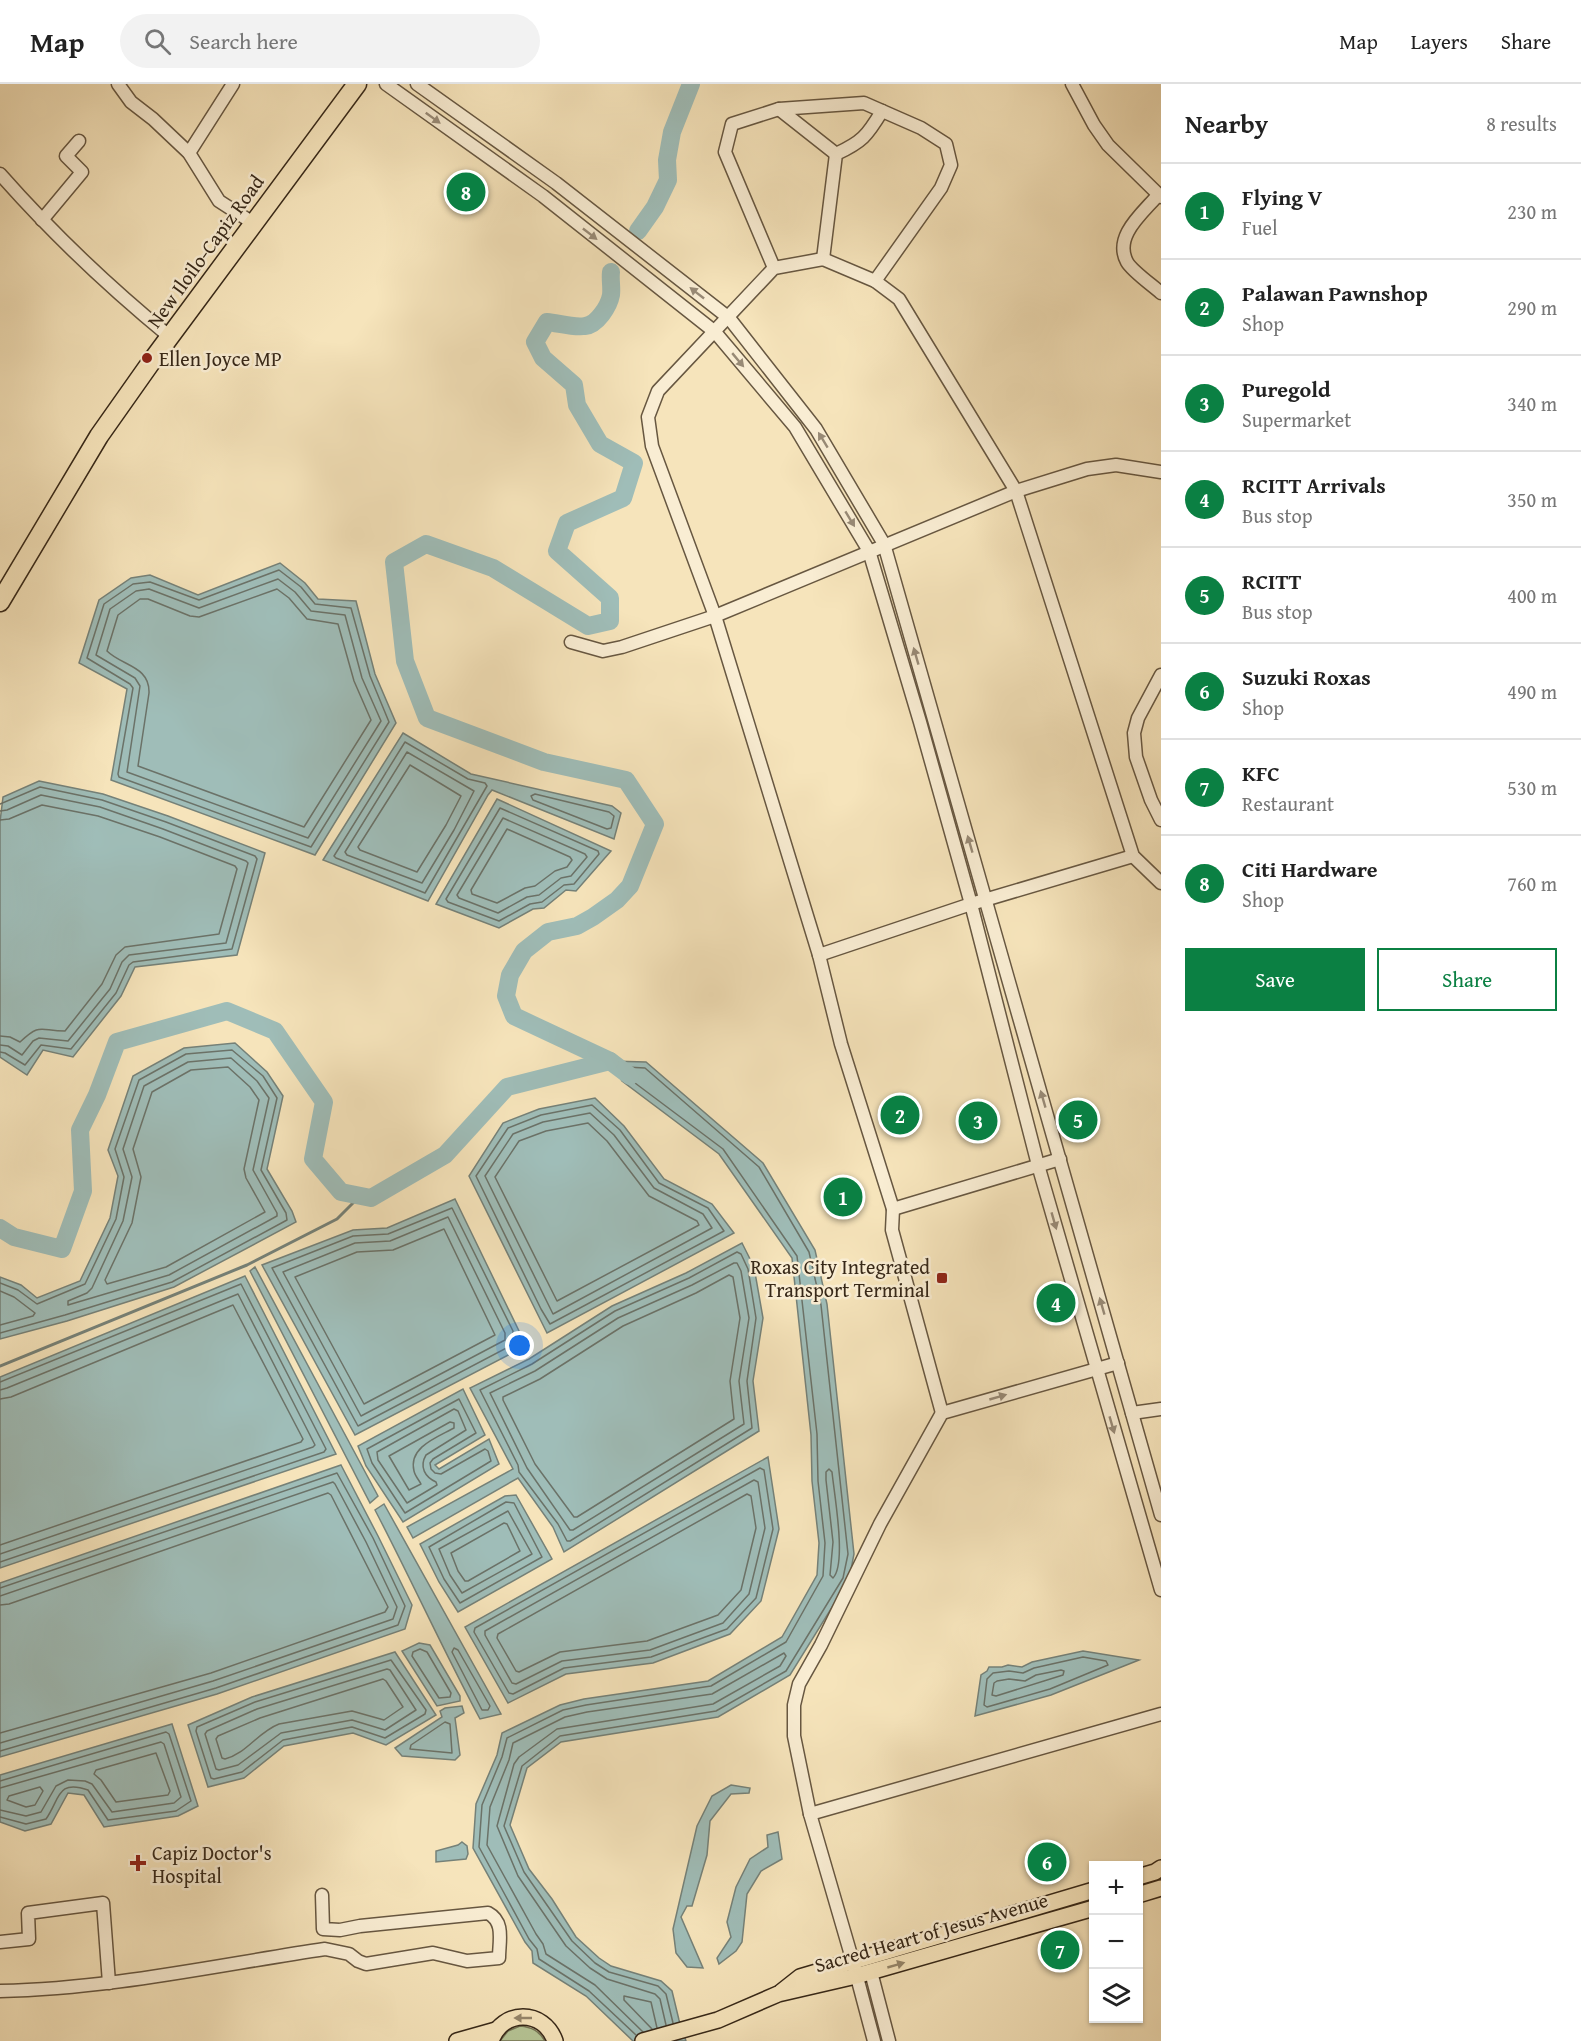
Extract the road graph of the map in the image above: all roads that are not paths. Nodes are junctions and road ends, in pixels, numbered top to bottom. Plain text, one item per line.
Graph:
1 (118, 84) edge
2 (233, 84) edge
3 (357, 84) edge
4 (386, 84) edge
5 (417, 84) edge
6 (1072, 84) edge
7 (779, 109) junction
8 (882, 111) junction
9 (80, 141) dead end
10 (189, 153) junction
11 (836, 154) junction
12 (0, 174) edge
13 (1159, 196) edge
14 (42, 220) junction
15 (253, 223) junction
16 (823, 259) junction
17 (774, 268) junction
18 (875, 281) junction
19 (1161, 293) edge
20 (729, 318) junction
21 (714, 332) junction
22 (170, 337) junction
23 (1161, 472) edge
24 (1016, 491) junction
25 (884, 544) junction
26 (869, 551) junction
27 (0, 602) edge
28 (715, 615) junction
29 (571, 642) dead end
30 (1161, 675) edge
31 (1161, 820) edge
32 (1133, 856) junction
33 (1161, 883) edge
34 (986, 900) junction
35 (971, 904) junction
36 (819, 955) junction
37 (1060, 1159) junction
38 (1038, 1165) junction
39 (893, 1209) junction
40 (1118, 1363) junction
41 (1096, 1369) junction
42 (1161, 1409) edge
43 (942, 1413) junction
44 (1132, 1413) junction
45 (1161, 1515) edge
46 (1161, 1590) edge
47 (1161, 1714) edge
48 (810, 1814) junction
49 (1161, 1868) edge
50 (1143, 1876) edge
51 (1161, 1888) edge
52 (1089, 1892) edge
53 (1143, 1893) edge
54 (322, 1895) dead end
55 (1089, 1909) edge
56 (323, 1929) junction
57 (0, 1942) edge
58 (325, 1949) junction
59 (860, 1970) junction
60 (109, 1983) junction
61 (0, 1991) edge
62 (493, 2036) edge
63 (457, 2041) edge
64 (555, 2041) edge
65 (643, 2041) edge
66 (874, 2041) edge
67 (889, 2041) edge

1 - 10 street
2 - 10 street
3 - 15 highway, New Iloilo-Capiz Road
4 -> 21 street
20 -> 5 street
6 - 13 street
7 - 8 street
7 - 11 street
7 - 17 street
8 - 11 street
8 - 18 street
9 - 14 street
10 - 15 street
11 - 16 street
12 - 14 street
13 - 19 street
14 - 22 street
15 - 22 highway, New Iloilo-Capiz Road
16 - 17 street
16 - 18 street
17 - 20 street
18 - 24 street
20 - 21 street
25 -> 20 street
21 -> 26 street
21 - 28 street
22 - 27 highway, New Iloilo-Capiz Road
23 - 24 street
24 - 25 street
24 - 32 street
25 - 26 street
34 -> 25 street
26 - 28 street
26 - 35 street
28 - 29 street
28 - 36 street
30 - 31 street
32 - 33 street
32 - 34 street
34 - 35 street
37 -> 34 street
35 - 36 street
35 - 38 street
36 - 39 street
37 - 38 street
40 -> 37 street
38 - 39 street
38 -> 41 street
39 - 43 street
40 - 41 street
40 - 44 street
43 -> 41 street
41 -> 46 street
42 - 44 street
43 - 48 street
44 - 45 street
47 - 48 street
48 - 59 street
49 - 50 main road
51 - 53 main road
52 - 59 main road, Sacred Heart of Jesus Avenue
54 - 56 street
59 -> 55 main road, Sacred Heart of Jesus Avenue
56 - 58 street
56 - 58 street
57 - 60 street
58 - 60 street
59 - 65 main road, Sacred Heart of Jesus Avenue
59 - 66 street
59 - 67 street
60 - 61 street
62 - 63 main road
64 -> 62 main road

